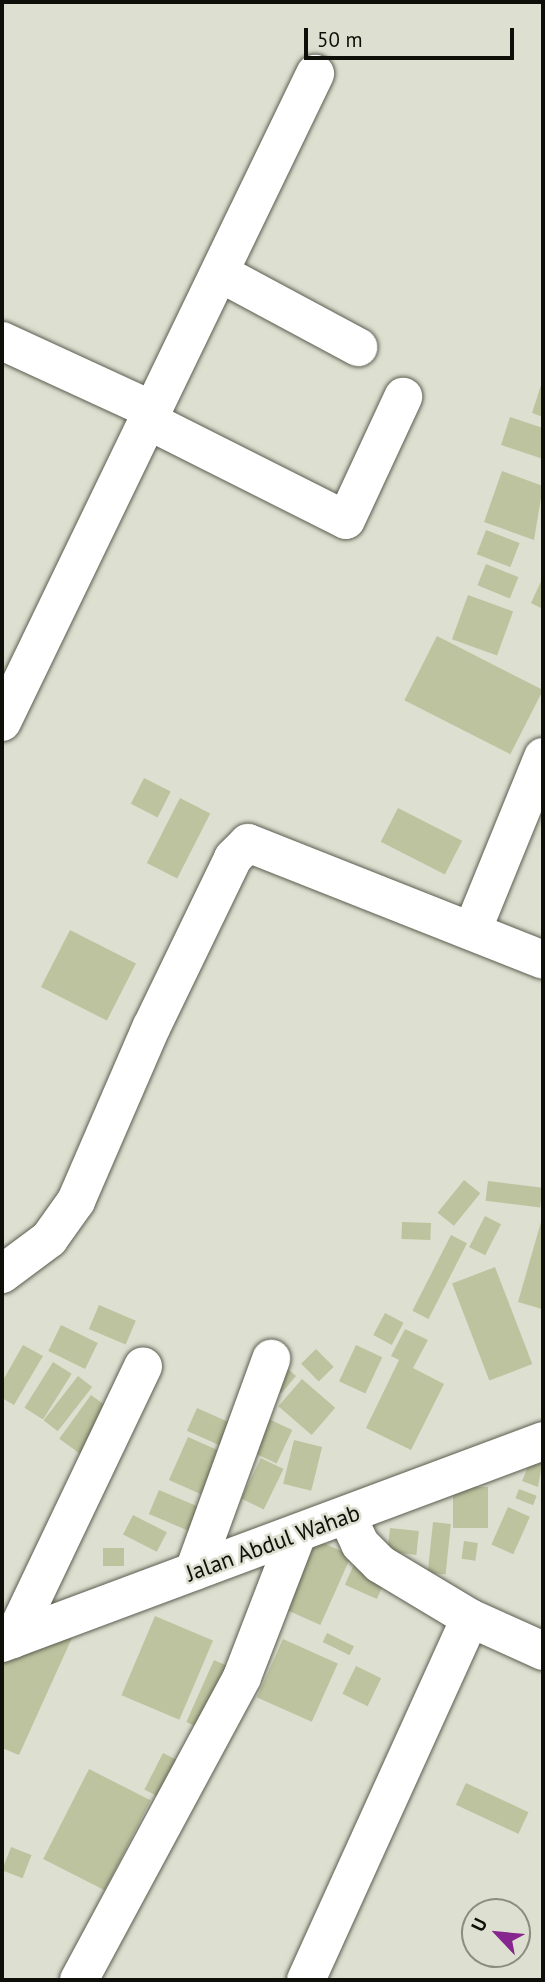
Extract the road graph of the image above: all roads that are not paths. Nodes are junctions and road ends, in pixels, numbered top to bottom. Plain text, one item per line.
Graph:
1 (315, 74) dead end
2 (220, 273) junction
3 (2, 341) edge
4 (358, 347) dead end
5 (403, 397) dead end
6 (152, 416) junction
7 (2, 722) edge
8 (543, 757) edge
9 (472, 931) junction
10 (543, 960) edge
11 (2, 1274) edge
12 (271, 1359) dead end
13 (143, 1366) dead end
14 (543, 1441) edge
15 (348, 1518) junction
16 (296, 1537) junction
17 (194, 1571) junction
18 (470, 1618) junction
19 (7, 1641) edge
20 (543, 1651) edge
21 (79, 1980) edge
22 (306, 1980) edge

1 - 2 street
2 - 4 street
2 - 6 street
3 - 6 street
5 - 6 street
6 - 7 street
8 - 9 street
9 - 10 street
9 - 11 street
12 - 17 street
13 - 19 street
14 - 15 street, Jalan Abdul Wahab
15 - 16 street, Jalan Abdul Wahab
15 - 18 street
16 - 17 street, Jalan Abdul Wahab
16 - 21 street
17 - 19 street, Jalan Abdul Wahab
18 - 20 street
18 - 22 street

